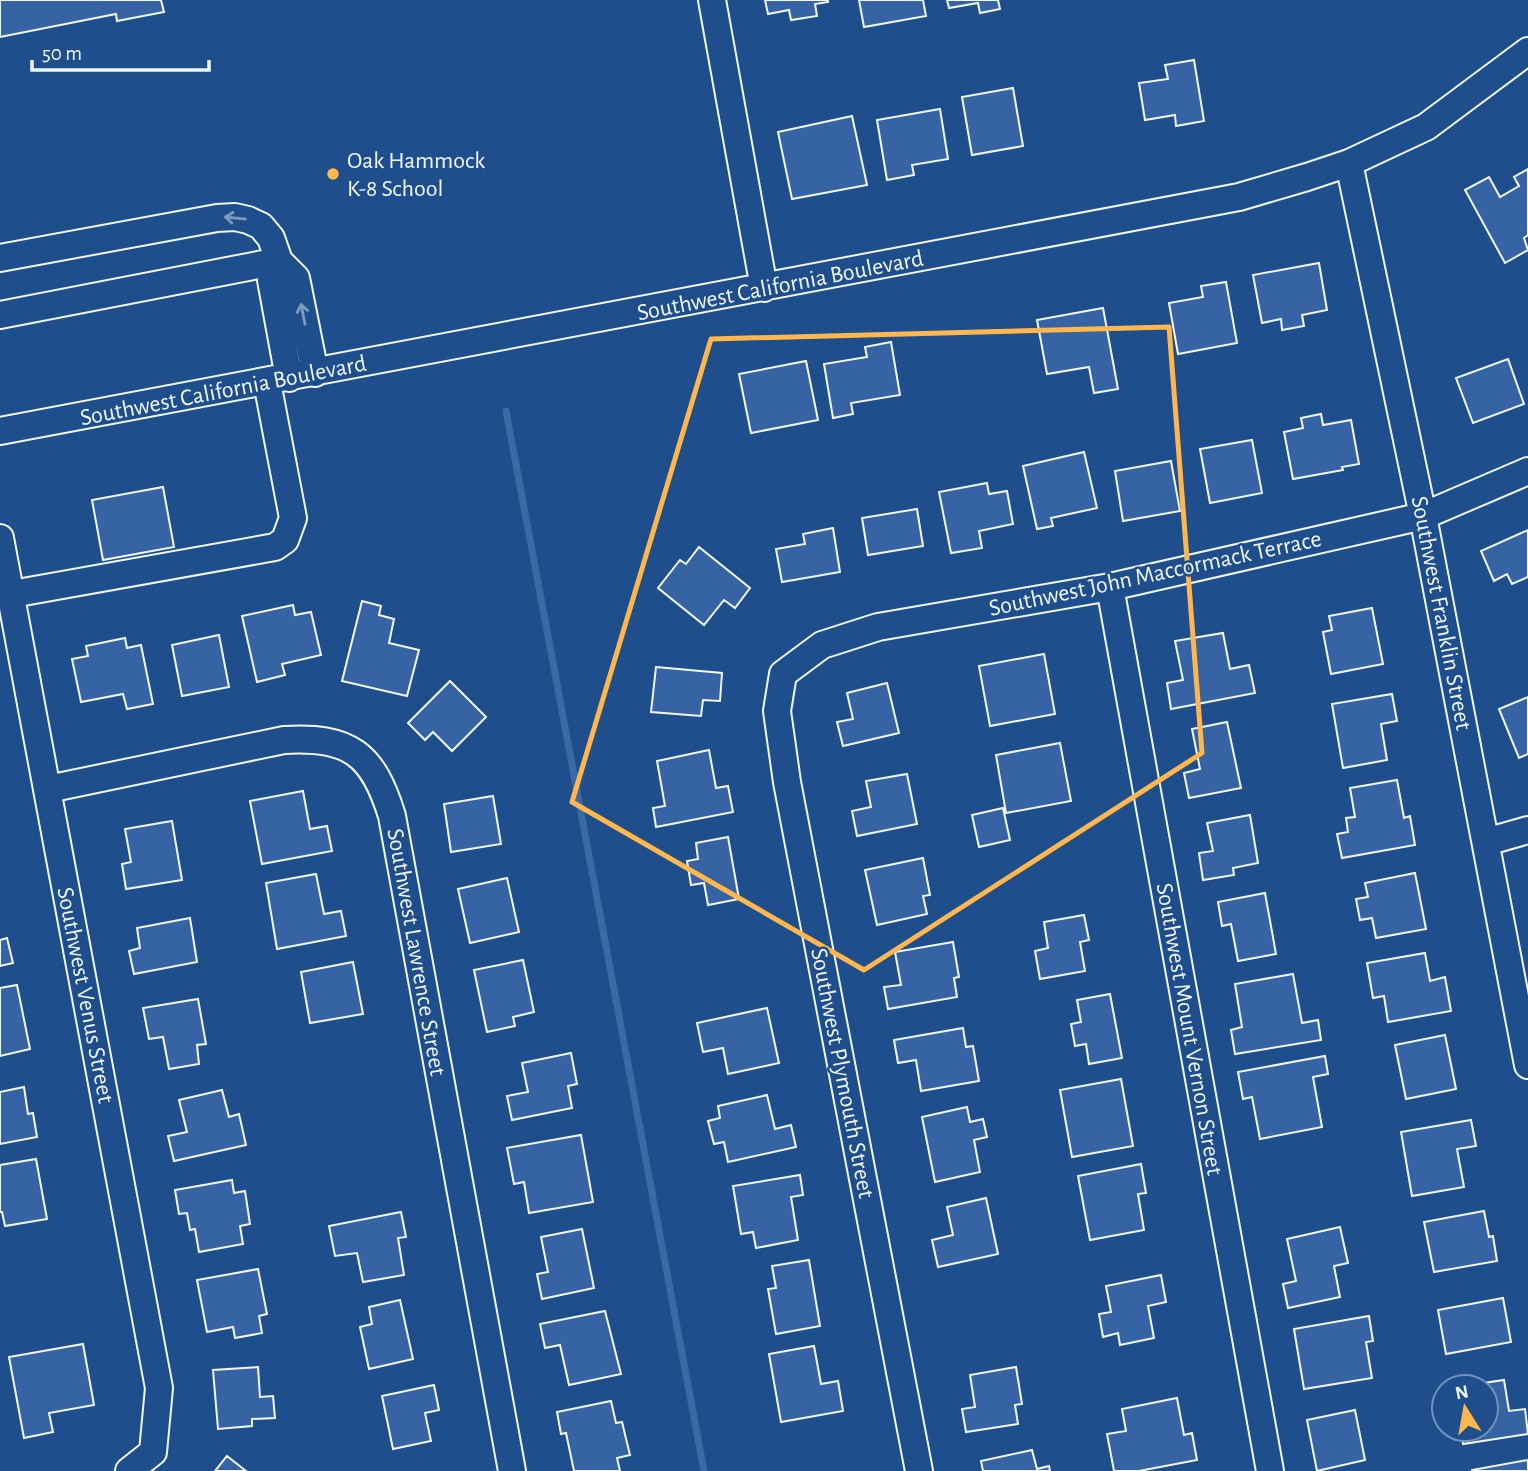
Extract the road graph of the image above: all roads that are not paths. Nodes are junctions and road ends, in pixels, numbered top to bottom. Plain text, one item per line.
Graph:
1 (712, 0) edge
2 (1528, 51) edge
3 (1349, 163) junction
4 (0, 258) edge
5 (279, 261) junction
6 (764, 288) junction
7 (0, 315) edge
8 (315, 373) junction
9 (278, 380) junction
10 (0, 431) edge
11 (1528, 471) edge
12 (1423, 516) junction
13 (0, 538) edge
14 (1110, 587) junction
15 (12, 594) junction
16 (783, 674) joint
17 (48, 789) junction
18 (1528, 830) edge
19 (1486, 842) junction
20 (1528, 1065) edge
21 (129, 1471) edge
22 (512, 1471) edge
23 (919, 1471) edge
24 (1270, 1471) edge

1 - 6 street
2 - 3 street, Southwest California Boulevard
3 - 6 street, Southwest California Boulevard
3 - 12 street, Southwest Franklin Street
5 -> 4 street
5 - 7 street
8 -> 5 street
5 - 9 street
6 - 8 street, Southwest California Boulevard
8 - 9 street, Southwest California Boulevard
9 - 10 street, Southwest California Boulevard
9 - 15 street
11 - 12 street, Southwest John Maccormack Terrace
12 - 14 street, Southwest John Maccormack Terrace
12 - 19 street, Southwest Franklin Street
13 - 15 street, Southwest Venus Street
14 - 16 street, Southwest John Maccormack Terrace
14 - 24 street, Southwest Mount Vernon Street
15 - 17 street, Southwest Venus Street
16 - 23 street, Southwest Plymouth Street
17 - 21 street, Southwest Venus Street
17 - 22 street, Southwest Lawrence Street
18 - 19 street
19 - 20 street, Southwest Franklin Street

